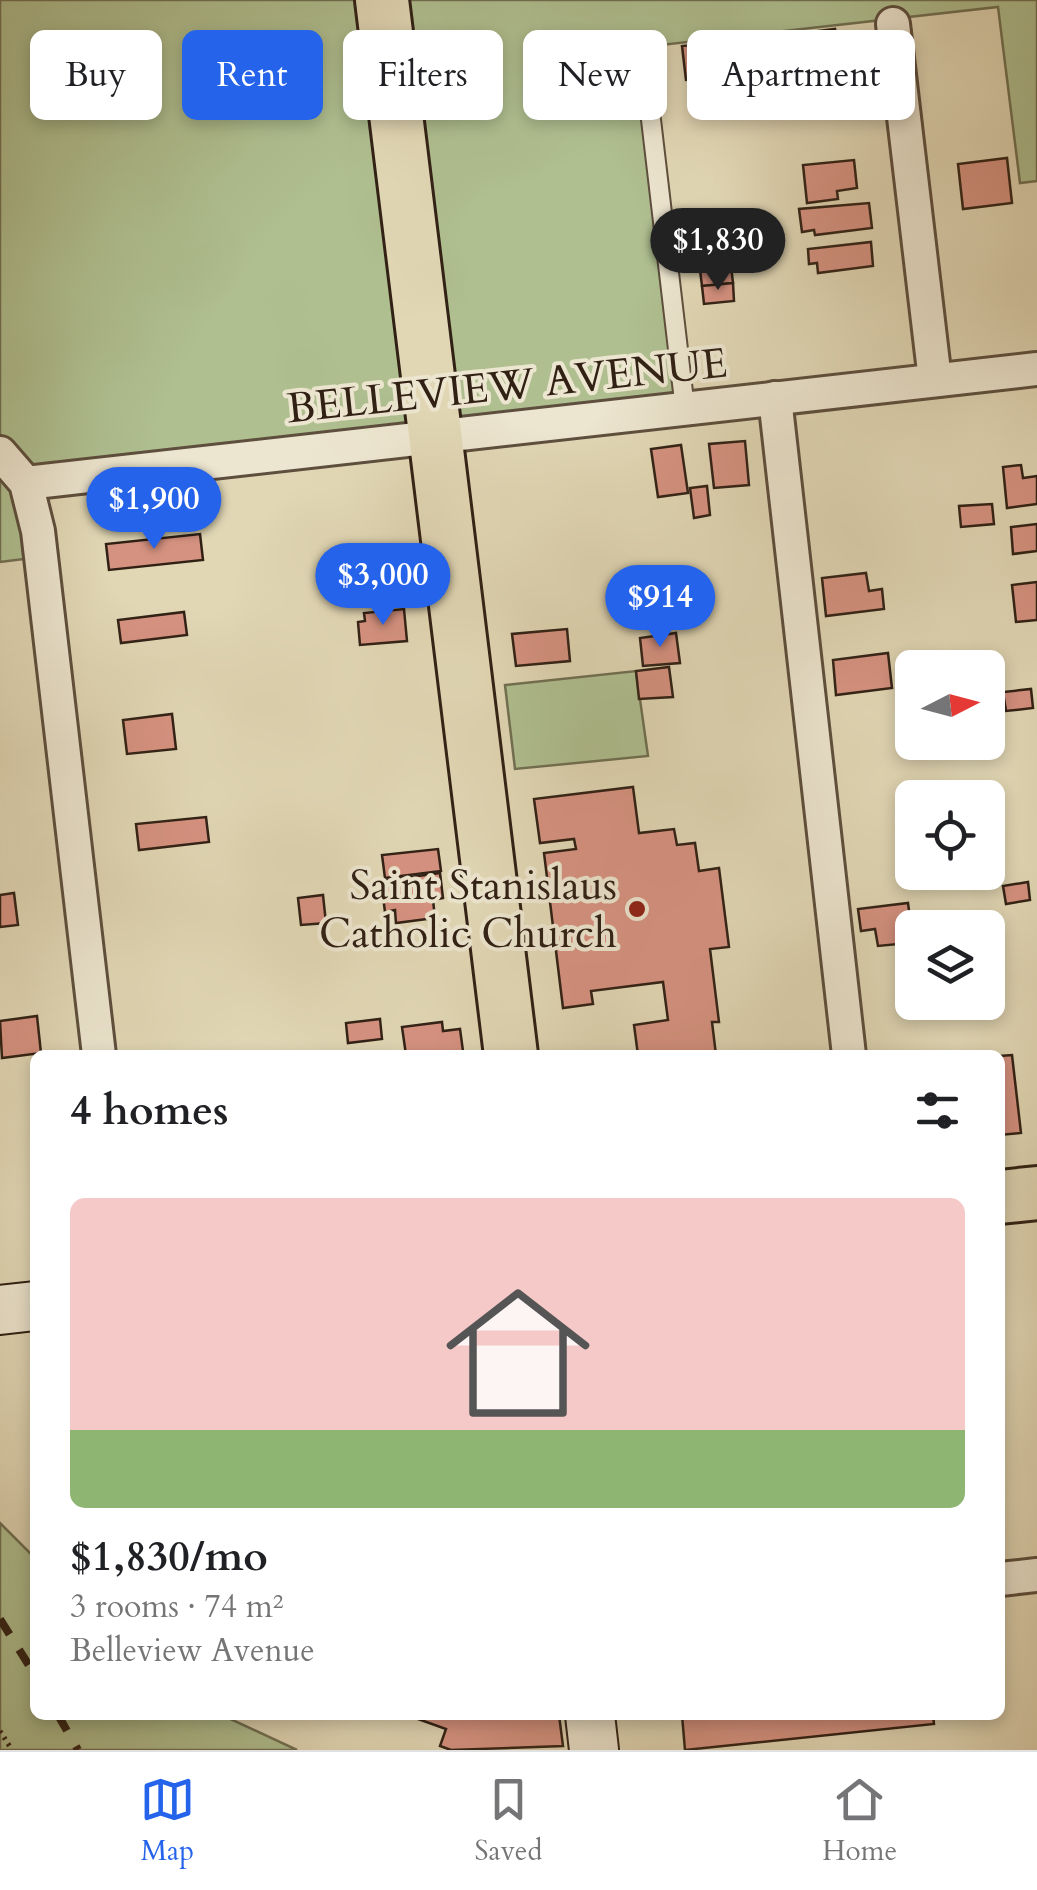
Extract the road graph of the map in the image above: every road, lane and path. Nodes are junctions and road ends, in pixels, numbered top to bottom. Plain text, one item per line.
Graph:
1 (382, 0) edge
2 (894, 24) dead end
3 (651, 120) edge
4 (1037, 369) edge
5 (935, 380) junction
6 (775, 398) junction
7 (685, 408) junction
8 (433, 437) junction
9 (0, 453) edge
10 (13, 484) edge
11 (98, 1050) edge
12 (510, 1050) edge
13 (848, 1050) edge
14 (1037, 1193) edge
15 (1005, 1197) edge
16 (30, 1307) edge
17 (0, 1310) edge
18 (1037, 1574) edge
19 (1005, 1578) edge
20 (591, 1720) edge
21 (0, 1731) edge
22 (12, 1750) edge
23 (594, 1750) edge

1 - 8 main road
2 - 5 street
3 - 7 lane
4 - 5 street, BELLEVIEW AVENUE
5 - 6 street, BELLEVIEW AVENUE
6 - 7 street, BELLEVIEW AVENUE
6 - 13 street
7 - 8 street, BELLEVIEW AVENUE
8 - 10 street, BELLEVIEW AVENUE
8 - 12 main road
9 - 10 street
10 - 11 street
14 - 15 main road
16 - 17 main road
18 - 19 street
20 - 23 main road
21 - 22 path

